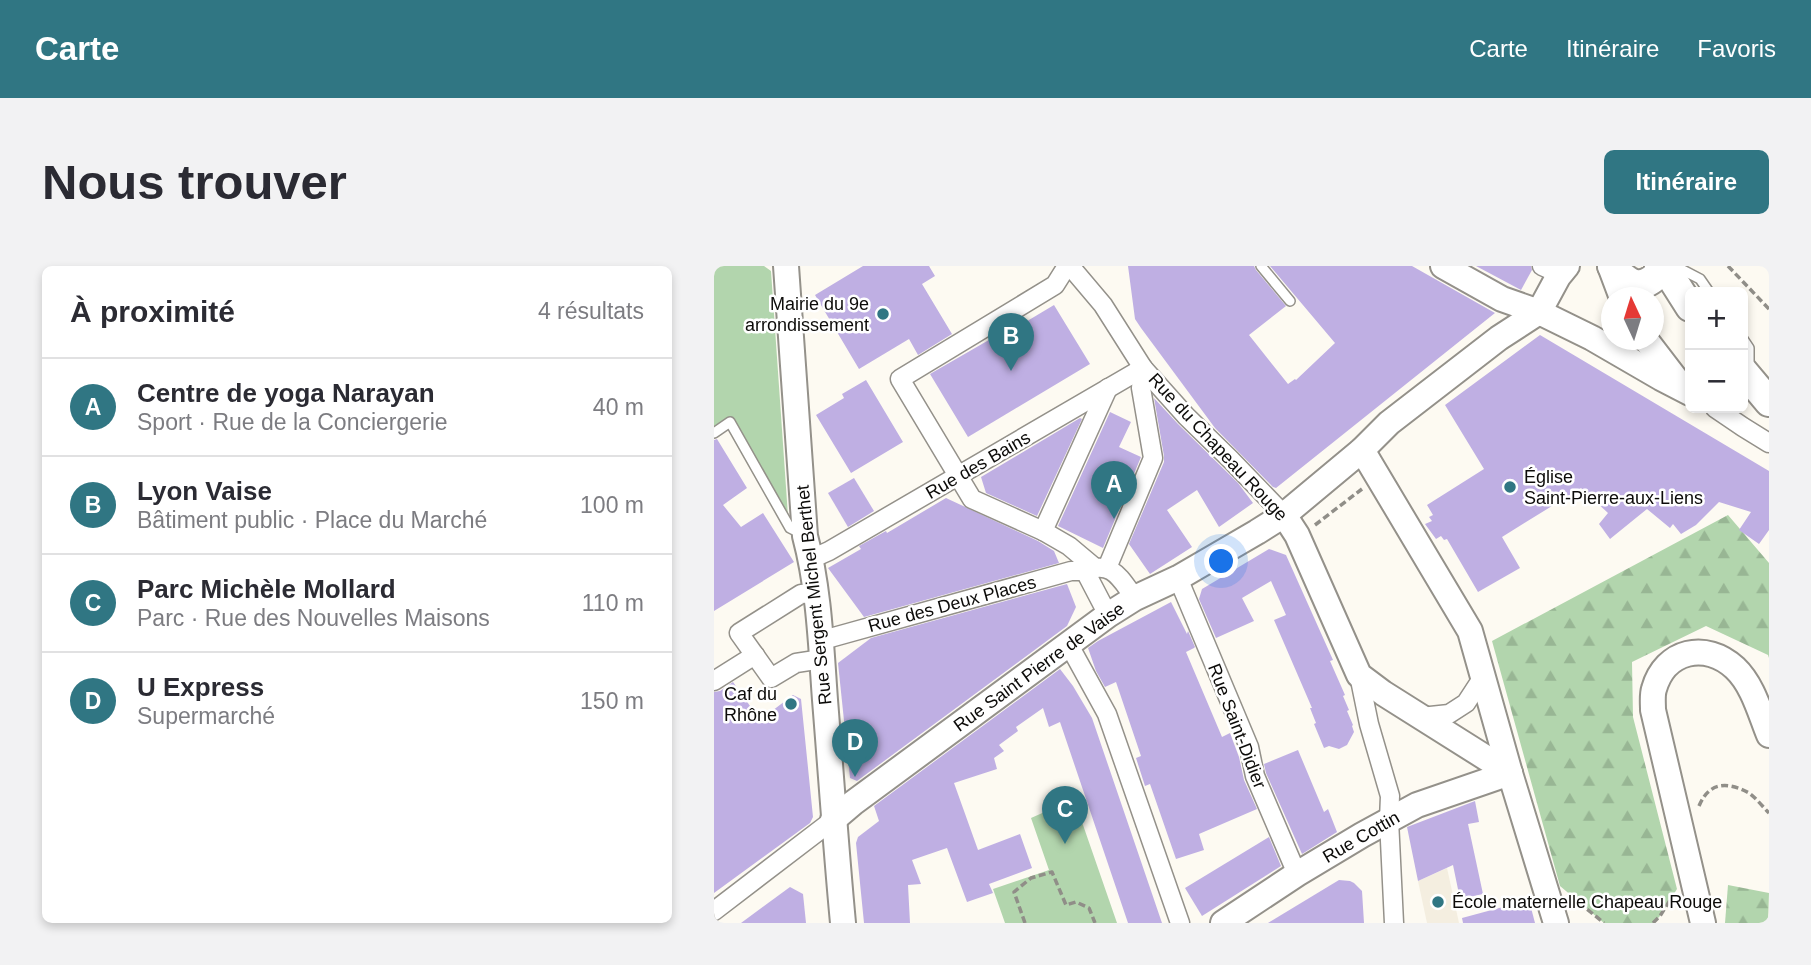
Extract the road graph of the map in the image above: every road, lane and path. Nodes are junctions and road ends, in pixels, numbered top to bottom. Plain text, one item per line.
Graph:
1 (786, 266) edge
2 (1069, 266) edge
3 (1261, 266) edge
4 (1443, 266) edge
5 (1611, 266) edge
6 (1661, 266) edge
7 (1675, 266) edge
8 (1728, 266) edge
9 (1556, 269) edge
10 (1618, 287) edge
11 (1706, 287) edge
12 (1685, 300) edge
13 (1290, 301) dead end
14 (1769, 309) edge
15 (1539, 312) junction
16 (1654, 350) edge
17 (1143, 368) junction
18 (1748, 385) edge
19 (1108, 388) junction
20 (1685, 389) edge
21 (1685, 390) edge
22 (1769, 402) edge
23 (1722, 413) edge
24 (714, 433) edge
25 (1769, 443) edge
26 (1362, 450) junction
27 (958, 476) junction
28 (1368, 482) dead end
29 (1283, 515) junction
30 (1312, 527) dead end
31 (1043, 531) junction
32 (805, 536) junction
33 (811, 559) junction
34 (1095, 569) junction
35 (1178, 578) junction
36 (815, 593) junction
37 (1135, 598) junction
38 (1108, 615) junction
39 (1069, 645) junction
40 (820, 649) junction
41 (755, 655) junction
42 (1359, 675) junction
43 (1483, 677) junction
44 (714, 681) edge
45 (1421, 717) junction
46 (1769, 735) edge
47 (1510, 773) junction
48 (1699, 806) dead end
49 (1769, 813) edge
50 (833, 820) junction
51 (1388, 820) junction
52 (1297, 874) junction
53 (1677, 889) dead end
54 (714, 911) edge
55 (843, 923) edge
56 (1025, 923) edge
57 (1095, 923) edge
58 (1180, 923) edge
59 (1223, 923) edge
60 (1394, 923) edge
61 (1556, 923) edge
62 (1653, 923) edge
63 (1703, 923) edge

1 - 32 street, Rue Sergent Michel Berthet
2 - 17 street, Rue du Chapeau Rouge
2 - 27 street
3 - 13 lane
4 - 15 street
5 - 6 main road
5 - 10 street
6 - 12 main road
7 - 11 lane
8 - 14 path
9 - 15 street
15 - 21 street
15 - 26 street, Rue Saint Pierre de Vaise
16 - 20 street
17 - 19 street, Rue des Bains
17 - 29 street, Rue du Chapeau Rouge
17 - 34 street
18 - 22 main road
19 - 27 street, Rue des Bains
19 - 31 street
23 - 25 street
24 - 32 lane
26 - 29 street, Rue Saint Pierre de Vaise
26 - 43 street
27 - 31 street
27 - 33 street, Rue des Bains
28 - 30 path
29 - 35 street, Rue Saint Pierre de Vaise
29 - 42 street, Rue du Chapeau Rouge
31 - 34 street
32 - 33 street, Rue Sergent Michel Berthet
33 - 36 street, Rue Sergent Michel Berthet
34 - 37 street
34 - 38 street
34 - 40 street, Rue des Deux Places
35 - 37 street, Rue Saint Pierre de Vaise
35 - 52 street, Rue Saint-Didier
36 - 40 street, Rue Sergent Michel Berthet
36 - 41 street
37 - 38 street, Rue Saint Pierre de Vaise
38 - 39 street, Rue Saint Pierre de Vaise
39 - 50 street, Rue Saint Pierre de Vaise
39 - 58 street
40 - 41 street, Rue des Deux Places
40 - 50 street, Rue Sergent Michel Berthet
41 - 44 street
42 - 45 street
42 - 51 street, Rue du Chapeau Rouge
43 - 45 street
43 - 47 street
45 - 47 street
46 - 63 street
47 - 51 street, Rue Cottin
47 - 61 street
48 - 49 path
50 - 54 street, Rue Saint Pierre de Vaise
50 - 55 street, Rue Sergent Michel Berthet
51 - 52 street, Rue Cottin
51 - 60 street, Rue du Chapeau Rouge
52 - 59 street, Rue Cottin
53 - 62 path
56 - 57 path

